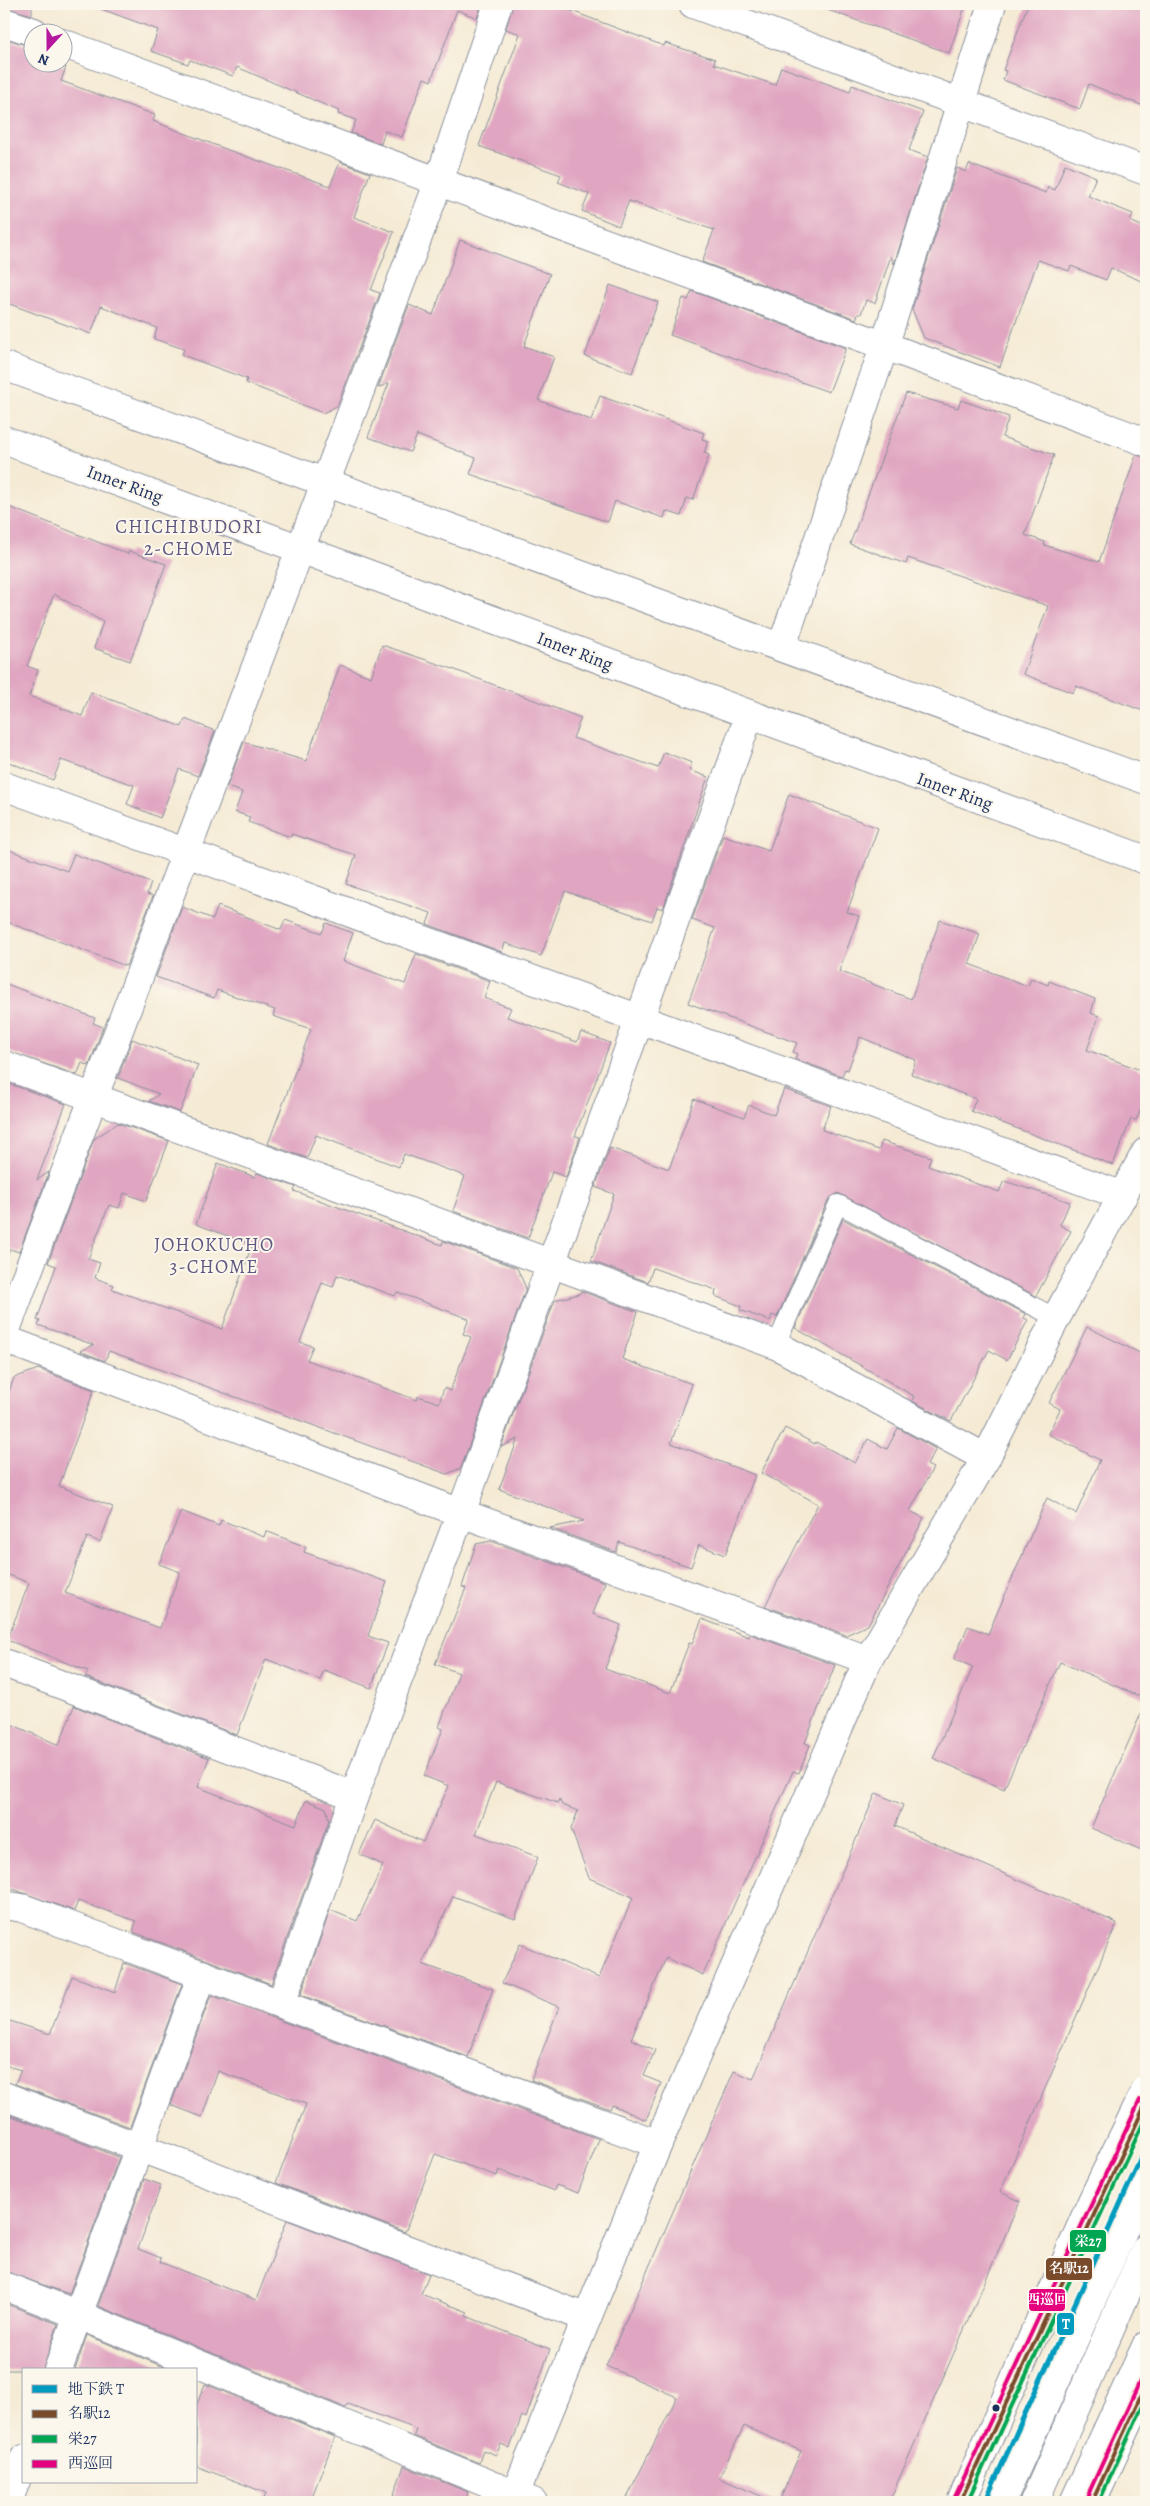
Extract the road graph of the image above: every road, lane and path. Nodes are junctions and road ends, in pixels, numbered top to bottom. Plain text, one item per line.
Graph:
1 (498, 4) edge
2 (693, 4) edge
3 (992, 4) edge
4 (4, 22) edge
5 (22, 28) edge
6 (72, 47) edge
7 (960, 102) junction
8 (1146, 171) edge
9 (439, 181) junction
10 (884, 347) junction
11 (4, 366) edge
12 (4, 440) edge
13 (1146, 442) edge
14 (325, 485) junction
15 (301, 548) junction
16 (782, 646) junction
17 (749, 716) junction
18 (1146, 780) edge
19 (4, 786) edge
20 (185, 852) junction
21 (1146, 860) edge
22 (641, 1018) junction
23 (4, 1065) edge
24 (94, 1098) junction
25 (1146, 1152) edge
26 (1123, 1196) junction
27 (550, 1265) junction
28 (1056, 1318) junction
29 (4, 1335) edge
30 (4, 1339) edge
31 (776, 1345) junction
32 (986, 1458) junction
33 (461, 1512) junction
34 (868, 1660) junction
35 (4, 1663) edge
36 (354, 1796) junction
37 (4, 1905) edge
38 (202, 1974) junction
39 (281, 2004) junction
40 (1146, 2089) edge
41 (4, 2096) edge
42 (1146, 2103) edge
43 (658, 2144) junction
44 (138, 2147) junction
45 (1146, 2180) edge
46 (1146, 2248) edge
47 (4, 2286) edge
48 (79, 2315) junction
49 (587, 2318) junction
50 (1146, 2346) edge
51 (59, 2368) edge
52 (1146, 2384) edge
53 (22, 2466) edge
54 (12, 2498) edge
55 (520, 2499) edge
56 (960, 2502) edge
57 (1001, 2502) edge
58 (1034, 2502) edge
59 (1074, 2502) edge
60 (1092, 2502) edge

1 - 9 main road
2 - 7 main road
3 - 7 main road
4 - 5 main road
6 - 9 main road
7 - 8 main road
7 - 10 main road
9 - 10 main road
9 - 14 main road
10 - 13 main road
10 - 16 main road
11 - 14 main road
12 - 15 main road, Inner Ring
14 - 15 main road
14 - 16 main road
15 - 17 main road, Inner Ring
15 - 20 main road
16 - 18 main road
17 - 21 main road, Inner Ring
17 - 22 main road
19 - 20 main road
20 - 22 main road
20 - 24 main road
22 - 26 main road
22 - 27 main road
23 - 24 main road
24 - 27 main road
24 - 29 main road
25 - 26 main road
26 - 28 main road
27 - 31 main road
27 - 33 main road
28 - 31 lane
28 - 32 main road
30 - 33 main road
31 - 32 main road
32 - 34 main road
33 - 34 main road
33 - 36 main road
34 - 43 main road
35 - 36 main road
36 - 39 main road
37 - 38 main road
38 - 39 main road
38 - 44 main road
39 - 43 main road
40 - 56 main road, bridge
41 - 44 main road
42 - 56 main road
43 - 49 main road
44 - 48 main road
44 - 49 main road
45 - 57 main road
46 - 58 main road
47 - 48 main road
48 - 51 main road
48 - 55 main road
49 - 55 main road
50 - 59 main road
52 - 60 main road
53 - 54 main road

